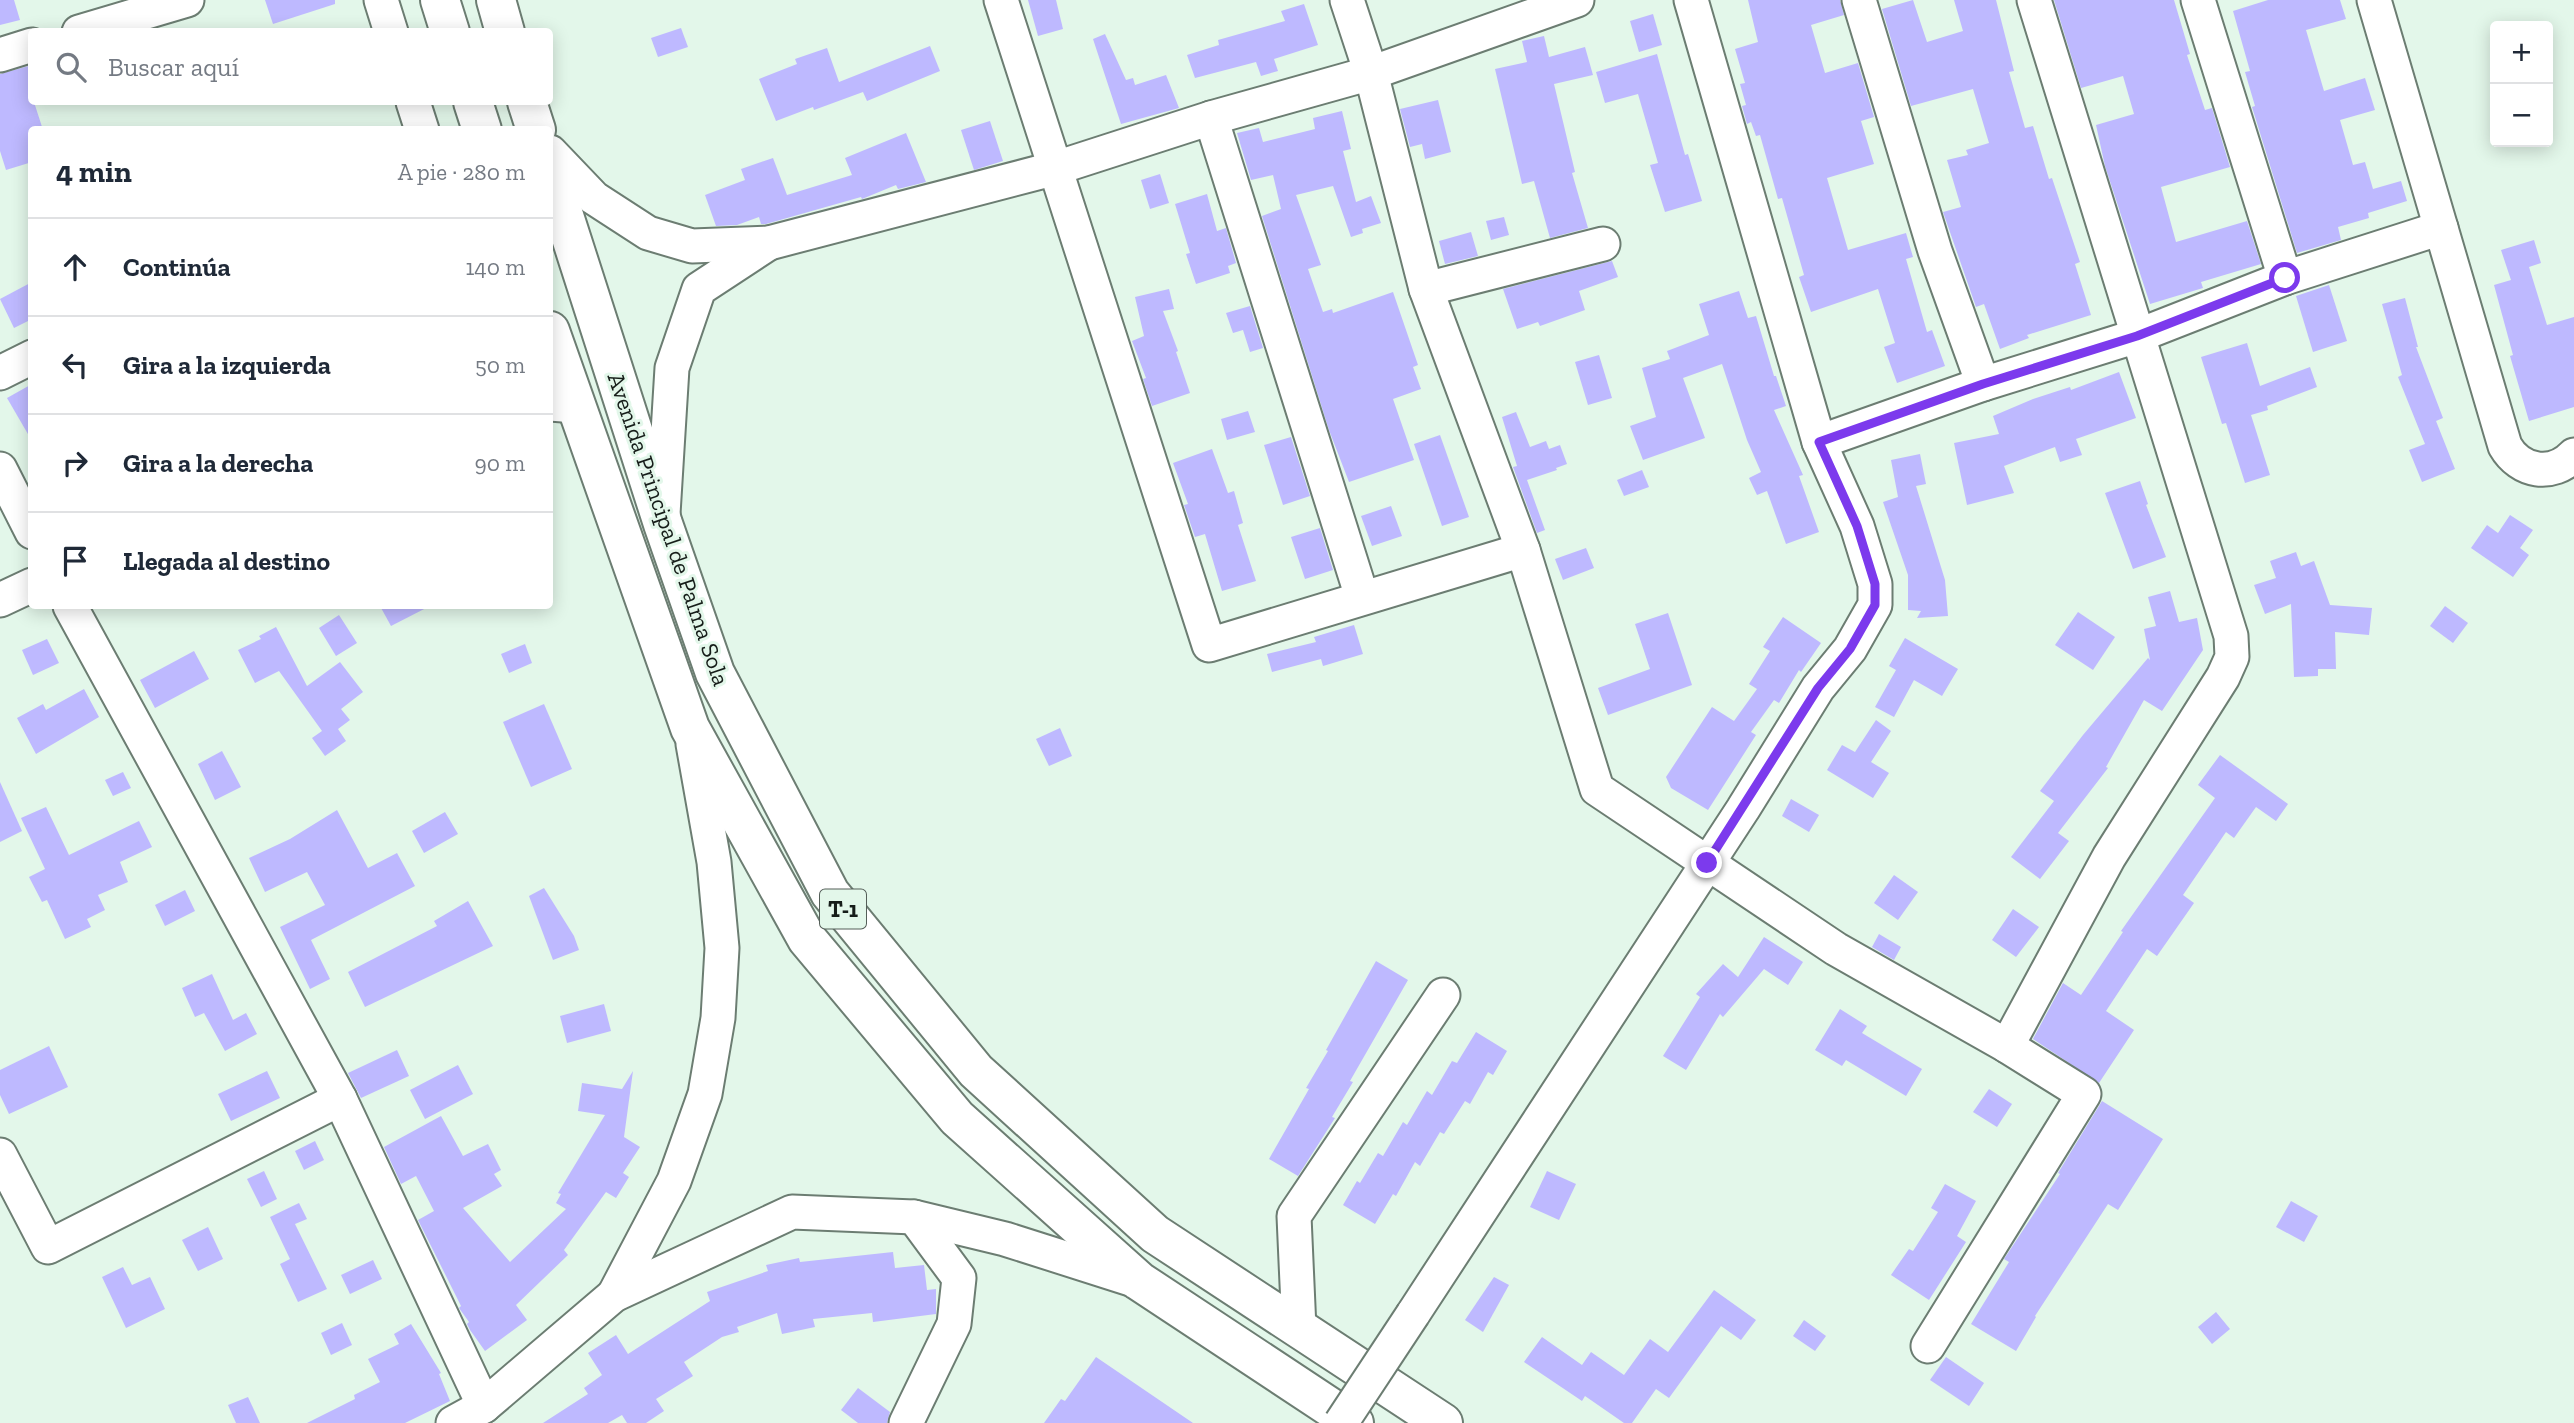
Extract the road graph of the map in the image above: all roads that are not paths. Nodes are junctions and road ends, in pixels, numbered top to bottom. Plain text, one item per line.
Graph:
1 (187, 0) edge
2 (380, 0) edge
3 (440, 0) edge
4 (496, 0) edge
5 (1001, 0) edge
6 (1348, 0) edge
7 (1577, 0) edge
8 (1691, 0) edge
9 (1859, 0) edge
10 (2034, 0) edge
11 (2198, 0) edge
12 (2374, 0) edge
13 (92, 28) edge
14 (390, 28) edge
15 (449, 28) edge
16 (504, 28) edge
17 (28, 47) edge
18 (0, 55) edge
19 (1371, 73) junction
20 (414, 105) edge
21 (474, 105) edge
22 (528, 105) edge
23 (1211, 118) junction
24 (421, 126) edge
25 (481, 126) edge
26 (535, 126) edge
27 (553, 155) edge
28 (1056, 169) junction
29 (553, 181) edge
30 (2441, 228) junction
31 (769, 243) junction
32 (1603, 244) dead end
33 (2285, 278) junction
34 (1426, 289) junction
35 (2137, 336) junction
36 (553, 348) edge
37 (28, 359) edge
38 (0, 373) edge
39 (1983, 384) junction
40 (563, 405) edge
41 (1819, 442) junction
42 (2574, 455) edge
43 (0, 469) edge
44 (28, 524) edge
45 (663, 524) junction
46 (1522, 550) junction
47 (28, 587) edge
48 (1362, 597) junction
49 (0, 600) edge
50 (72, 609) edge
51 (690, 729) junction
52 (1707, 863) junction
53 (1443, 995) dead end
54 (2007, 1046) junction
55 (341, 1099) junction
56 (0, 1155) edge
57 (914, 1217) junction
58 (1139, 1281) junction
59 (614, 1295) junction
60 (1299, 1329) junction
61 (1928, 1346) dead end
62 (484, 1406) junction
63 (453, 1423) edge
64 (906, 1423) edge
65 (1340, 1423) edge
66 (1354, 1423) edge
67 (1443, 1423) edge

1 - 13 street
2 - 14 street
3 - 15 highway
4 - 16 highway
5 - 28 street
6 - 19 street
7 - 19 street
8 - 41 street
9 - 39 street
10 - 35 street
11 - 33 street
12 - 30 street
17 - 18 street
19 - 23 street
19 - 34 street
20 - 24 street
21 - 25 highway
22 - 26 highway
23 - 28 street
23 - 48 street
27 - 31 street
28 - 31 street
28 - 48 street
29 - 45 highway, Avenida Principal de Palma Sola / T-1
30 - 33 street
30 - 42 street
31 - 45 street
32 - 34 street
33 - 35 street
34 - 46 street
35 - 39 street
35 - 54 street
36 - 40 highway, Avenida Principal de Palma Sola / T-1
37 - 38 street
39 - 41 street
40 - 51 highway, Avenida Principal de Palma Sola / T-1
41 - 52 street
43 - 44 street
45 - 60 highway, Avenida Principal de Palma Sola / T-1
46 - 48 street
46 - 52 street
47 - 49 street
50 - 55 street
51 - 58 highway, Avenida Principal de Palma Sola / T-1
51 - 59 street
52 - 54 street
52 - 65 street, bridge
53 - 60 street
54 - 61 street
55 - 56 street
55 - 62 street
57 - 58 street
57 - 59 street
57 - 64 street
58 - 66 highway, Avenida Principal de Palma Sola / T-1
59 - 62 street
60 - 67 highway, Avenida Principal de Palma Sola / T-1
62 - 63 street

